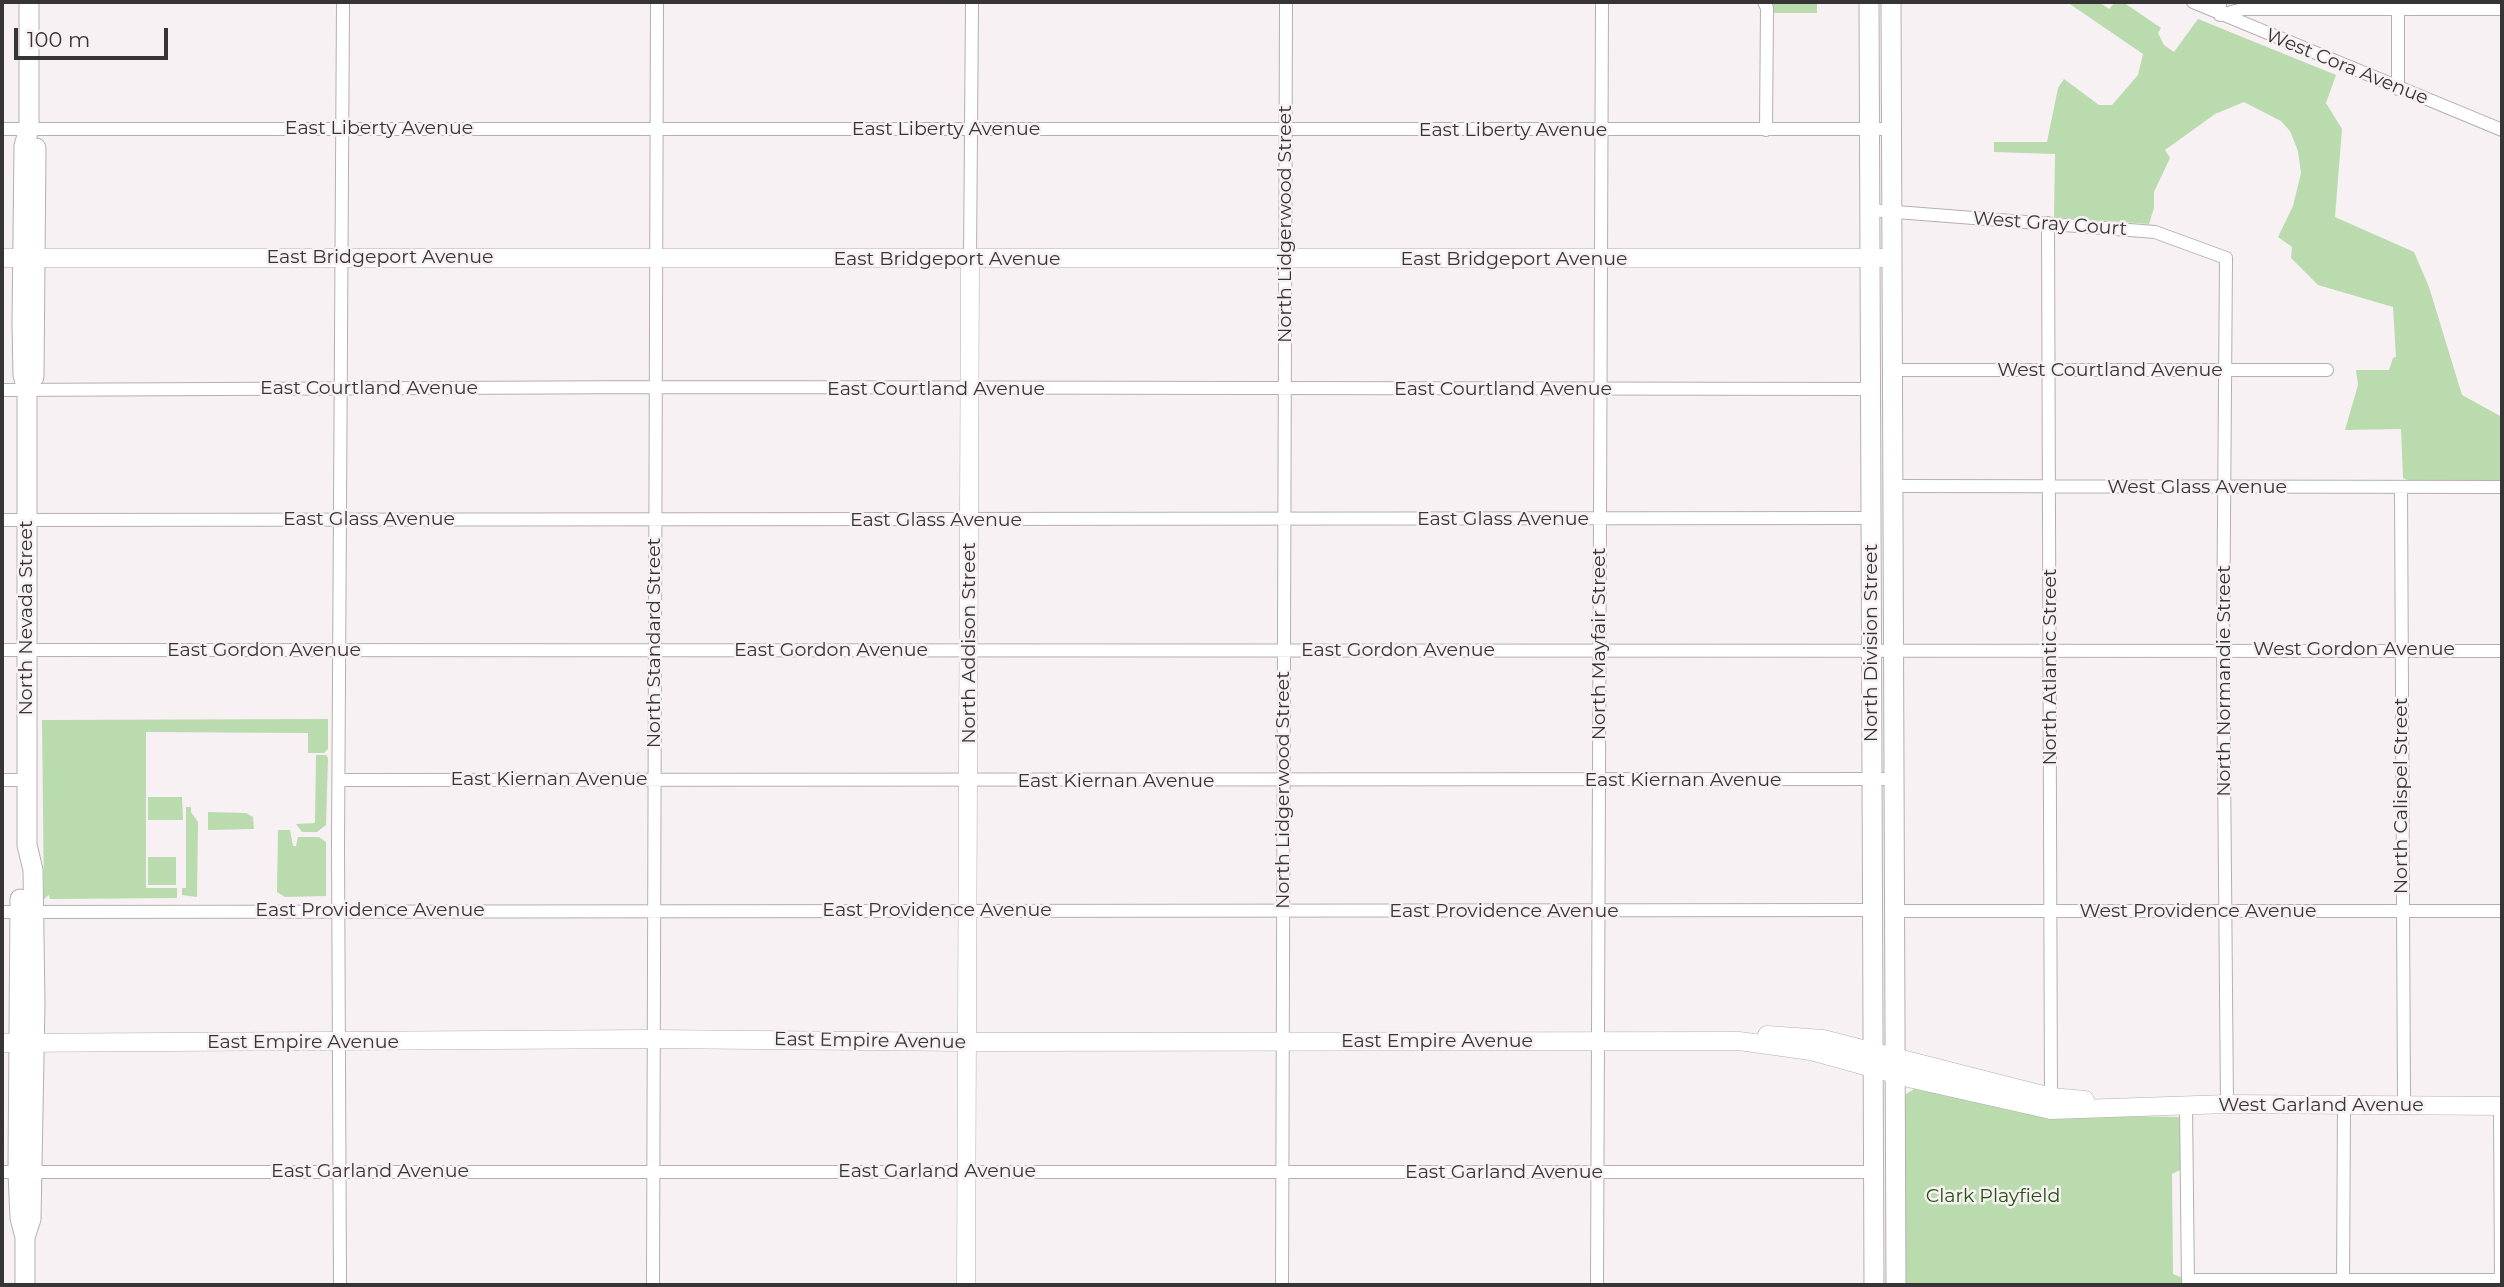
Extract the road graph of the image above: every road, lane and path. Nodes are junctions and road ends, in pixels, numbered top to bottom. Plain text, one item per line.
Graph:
1 (29, 2) edge
2 (342, 2) edge
3 (657, 2) edge
4 (972, 2) edge
5 (1286, 2) edge
6 (1602, 2) edge
7 (1764, 2) edge
8 (1869, 2) edge
9 (1891, 2) edge
10 (2193, 2) edge
11 (2398, 5) edge
12 (2220, 8) edge
13 (2502, 9) edge
14 (2398, 89) junction
15 (656, 127) junction
16 (2, 129) edge
17 (29, 129) junction
18 (342, 129) junction
19 (972, 129) junction
20 (1869, 129) junction
21 (1891, 129) junction
22 (1286, 130) junction
23 (1601, 130) junction
24 (1766, 130) junction
25 (2502, 130) edge
26 (1870, 210) junction
27 (1891, 211) junction
28 (2048, 223) junction
29 (340, 257) junction
30 (655, 257) junction
31 (2, 258) edge
32 (29, 258) junction
33 (1600, 258) junction
34 (1869, 258) junction
35 (1892, 258) junction
36 (2226, 258) joint
37 (970, 259) junction
38 (1285, 259) junction
39 (1893, 370) junction
40 (2049, 370) junction
41 (2226, 370) junction
42 (2327, 370) dead end
43 (656, 387) junction
44 (341, 388) junction
45 (1285, 389) junction
46 (1600, 389) junction
47 (1871, 389) junction
48 (2, 390) edge
49 (27, 390) junction
50 (970, 390) junction
51 (1871, 416) junction
52 (1892, 486) junction
53 (2049, 486) junction
54 (2225, 487) junction
55 (2401, 487) junction
56 (2502, 487) edge
57 (340, 518) junction
58 (655, 518) junction
59 (1871, 518) junction
60 (1600, 519) junction
61 (2, 520) edge
62 (27, 520) junction
63 (969, 520) junction
64 (1284, 520) junction
65 (1892, 575) junction
66 (2049, 648) junction
67 (2223, 648) junction
68 (1870, 649) junction
69 (1893, 649) junction
70 (2400, 649) junction
71 (2, 650) edge
72 (26, 650) junction
73 (340, 650) junction
74 (654, 650) junction
75 (1284, 650) junction
76 (1598, 650) junction
77 (969, 651) junction
78 (2502, 651) edge
79 (654, 779) junction
80 (1894, 779) junction
81 (2, 780) edge
82 (26, 780) junction
83 (338, 780) junction
84 (1283, 780) junction
85 (1598, 780) junction
86 (1872, 780) junction
87 (969, 781) junction
88 (1872, 909) junction
89 (652, 910) junction
90 (1598, 910) junction
91 (340, 911) junction
92 (968, 911) junction
93 (1283, 911) junction
94 (1895, 911) junction
95 (2051, 911) junction
96 (2226, 911) junction
97 (2401, 911) junction
98 (2502, 911) edge
99 (18, 912) edge
100 (653, 1039) junction
101 (1283, 1041) junction
102 (1598, 1041) junction
103 (968, 1042) junction
104 (18, 1043) edge
105 (340, 1043) junction
106 (1873, 1059) junction
107 (1895, 1065) junction
108 (2051, 1103) junction
109 (2227, 1104) junction
110 (2186, 1105) junction
111 (2344, 1105) junction
112 (2404, 1105) junction
113 (2501, 1106) edge
114 (653, 1170) junction
115 (967, 1171) junction
116 (17, 1172) edge
117 (340, 1172) junction
118 (1282, 1172) junction
119 (1597, 1172) junction
120 (1873, 1172) junction
121 (2188, 1282) edge
122 (2343, 1282) edge
123 (2501, 1282) edge
124 (25, 1285) edge
125 (340, 1285) edge
126 (653, 1285) edge
127 (966, 1285) edge
128 (1282, 1285) edge
129 (1597, 1285) edge
130 (1874, 1285) edge
131 (1896, 1285) edge

1 - 17 main road, North Nevada Street
2 - 18 street
3 - 15 street, North Standard Street
4 - 19 street, North Addison Street
5 - 22 street, North Lidgerwood Street
6 - 23 street, North Mayfair Street
7 - 24 street
8 - 20 main road, North Division Street
9 - 21 main road, North Division Street
10 - 12 street, West Cora Avenue
11 - 12 street
11 - 13 street
11 - 14 street
12 - 14 street, West Cora Avenue
14 - 25 street, West Cora Avenue
15 - 18 street, East Liberty Avenue
15 - 19 street, East Liberty Avenue
15 - 30 street, North Standard Street
16 - 17 street, East Liberty Avenue
17 - 18 street, East Liberty Avenue
17 - 32 main road, North Nevada Street
18 - 29 street
19 - 22 street, East Liberty Avenue
19 - 37 street, North Addison Street
20 - 21 street, East Liberty Avenue
20 - 24 street, East Liberty Avenue
20 - 26 main road, North Division Street
21 - 27 main road, North Division Street
22 - 23 street, East Liberty Avenue
22 - 38 street, North Lidgerwood Street
23 - 24 street, East Liberty Avenue
23 - 33 street, North Mayfair Street
26 - 27 street, West Gray Court
26 - 34 main road, North Division Street
27 - 28 street, West Gray Court
27 - 35 main road, North Division Street
28 - 36 street, West Gray Court
28 - 40 street, North Atlantic Street
29 - 30 street, East Bridgeport Avenue
29 - 32 street, East Bridgeport Avenue
29 - 44 street
30 - 37 street, East Bridgeport Avenue
30 - 43 street, North Standard Street
31 - 32 street, East Bridgeport Avenue
32 - 49 main road, North Nevada Street
33 - 34 street, East Bridgeport Avenue
33 - 38 street, East Bridgeport Avenue
33 - 46 street, North Mayfair Street
34 - 35 street, East Bridgeport Avenue
34 - 47 main road, North Division Street
35 - 39 main road, North Division Street
36 - 41 street, North Normandie Street
37 - 38 street, East Bridgeport Avenue
37 - 50 street, North Addison Street
38 - 45 street, North Lidgerwood Street
39 - 40 street, West Courtland Avenue
39 - 52 main road, North Division Street
40 - 41 street, West Courtland Avenue
40 - 53 street, North Atlantic Street
41 - 42 street, West Courtland Avenue
41 - 54 street, North Normandie Street
43 - 44 street, East Courtland Avenue
43 - 50 street, East Courtland Avenue
43 - 58 street, North Standard Street
44 - 49 street, East Courtland Avenue
44 - 57 street
45 - 46 street, East Courtland Avenue
45 - 50 street, East Courtland Avenue
45 - 64 street, North Lidgerwood Street
46 - 47 street, East Courtland Avenue
46 - 60 street, North Mayfair Street
47 - 51 main road, North Division Street
48 - 49 street, East Courtland Avenue
49 - 62 main road, North Nevada Street
50 - 63 street, North Addison Street
51 - 52 main road
51 - 59 main road, North Division Street
52 - 53 street, West Glass Avenue
52 - 65 main road, North Division Street
53 - 54 street, West Glass Avenue
53 - 66 street, North Atlantic Street
54 - 55 street, West Glass Avenue
54 - 67 street, North Normandie Street
55 - 56 street, West Glass Avenue
55 - 70 street, North Calispel Street
57 - 58 street, East Glass Avenue
57 - 62 street, East Glass Avenue
57 - 73 street
58 - 63 street, East Glass Avenue
58 - 74 street, North Standard Street
59 - 60 street, East Glass Avenue
59 - 65 main road
59 - 68 main road, North Division Street
60 - 64 street, East Glass Avenue
60 - 76 street, North Mayfair Street
61 - 62 street, East Glass Avenue
62 - 72 main road, North Nevada Street
63 - 64 street, East Glass Avenue
63 - 77 street, North Addison Street
64 - 75 street, North Lidgerwood Street
65 - 69 main road, North Division Street
66 - 67 street, West Gordon Avenue
66 - 69 street, West Gordon Avenue
66 - 95 street, North Atlantic Street
67 - 70 street, West Gordon Avenue
67 - 96 street, North Normandie Street
68 - 69 street, West Gordon Avenue
68 - 76 street, East Gordon Avenue
68 - 86 main road, North Division Street
69 - 80 main road, North Division Street
70 - 78 street, West Gordon Avenue
70 - 97 street, North Calispel Street
71 - 72 street, East Gordon Avenue
72 - 73 street, East Gordon Avenue
72 - 82 main road, North Nevada Street
73 - 74 street, East Gordon Avenue
73 - 83 street
74 - 77 street, East Gordon Avenue
74 - 79 street, North Standard Street
75 - 76 street, East Gordon Avenue
75 - 77 street, East Gordon Avenue
75 - 84 street, North Lidgerwood Street
76 - 85 street, North Mayfair Street
77 - 87 street, North Addison Street
79 - 83 street, East Kiernan Avenue
79 - 87 street, East Kiernan Avenue
79 - 89 street, North Standard Street
80 - 86 street, East Kiernan Avenue
80 - 94 main road, North Division Street
81 - 82 street
82 - 99 main road, North Nevada Street
83 - 91 street
84 - 85 street, East Kiernan Avenue
84 - 87 street, East Kiernan Avenue
84 - 93 street, North Lidgerwood Street
85 - 86 street, East Kiernan Avenue
85 - 90 street, North Mayfair Street
86 - 88 main road, North Division Street
87 - 92 street, North Addison Street
88 - 90 street, East Providence Avenue
88 - 106 main road, North Division Street
89 - 91 street, East Providence Avenue
89 - 92 street, East Providence Avenue
89 - 100 street, North Standard Street
90 - 93 street, East Providence Avenue
90 - 102 street, North Mayfair Street
91 - 99 street, East Providence Avenue
91 - 105 street
92 - 93 street, East Providence Avenue
92 - 103 street, North Addison Street
93 - 101 street, North Lidgerwood Street
94 - 95 street, West Providence Avenue
94 - 107 main road, North Division Street
95 - 96 street, West Providence Avenue
95 - 108 street, North Atlantic Street
96 - 97 street, West Providence Avenue
96 - 109 street, North Normandie Street
97 - 98 street, West Providence Avenue
97 - 112 street, North Calispel Street
99 - 104 main road, North Nevada Street
100 - 103 street, East Empire Avenue
100 - 105 street, East Empire Avenue
100 - 114 street, North Standard Street
101 - 102 street, East Empire Avenue
101 - 103 street, East Empire Avenue
101 - 118 street, North Lidgerwood Street
102 - 106 street, East Empire Avenue
102 - 119 street, North Mayfair Street
103 - 115 street, North Addison Street
104 - 105 street, East Empire Avenue
104 - 116 main road, North Nevada Street
105 - 117 street
106 - 107 street, West Garland Avenue
106 - 120 main road, North Division Street
107 - 108 street, West Garland Avenue
107 - 131 main road, North Division Street
108 - 110 street, West Garland Avenue
109 - 110 street, West Garland Avenue
109 - 111 street, West Garland Avenue
110 - 121 street
111 - 112 street, West Garland Avenue
111 - 122 street
112 - 113 street, West Garland Avenue
113 - 123 street
114 - 115 street, East Garland Avenue
114 - 117 street, East Garland Avenue
114 - 126 street, North Standard Street
115 - 118 street, East Garland Avenue
115 - 127 street, North Addison Street
116 - 117 street, East Garland Avenue
116 - 124 main road, North Nevada Street
117 - 125 street
118 - 119 street, East Garland Avenue
118 - 128 street, North Lidgerwood Street
119 - 120 street, East Garland Avenue
119 - 129 street, North Mayfair Street
120 - 130 main road, North Division Street
121 - 122 street
122 - 123 street

